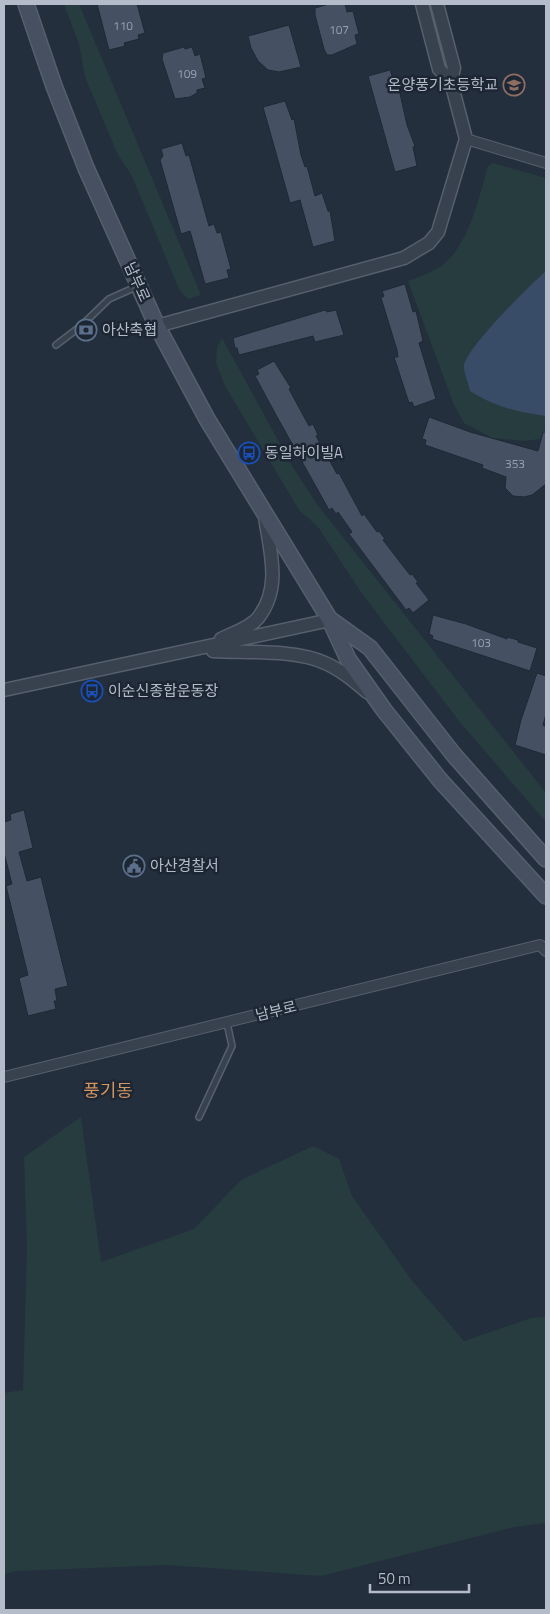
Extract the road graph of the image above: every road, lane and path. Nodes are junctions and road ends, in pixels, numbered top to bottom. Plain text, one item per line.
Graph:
1 (26, 4) edge
2 (422, 4) edge
3 (437, 4) edge
4 (451, 82) junction
5 (466, 139) junction
6 (546, 164) edge
7 (139, 286) junction
8 (157, 326) junction
9 (56, 345) dead end
10 (265, 515) junction
11 (330, 620) junction
12 (195, 650) junction
13 (4, 690) edge
14 (376, 699) junction
15 (546, 859) edge
16 (546, 896) edge
17 (546, 951) edge
18 (227, 1023) junction
19 (4, 1077) edge
20 (199, 1117) dead end

1 - 7 main road, 남부로
2 - 4 street
3 - 4 street
4 - 5 street
5 - 6 street
5 - 8 street
7 - 8 main road, 남부로
7 - 9 lane
8 - 10 main road, 남부로
10 - 11 main road, 남부로
10 - 12 street
11 - 12 street
11 - 14 main road, 남부로
11 - 15 main road, 남부로
12 - 13 street
12 - 14 street
14 - 16 main road, 남부로
17 - 18 street, 남부로
18 - 19 street, 남부로
18 - 20 lane

